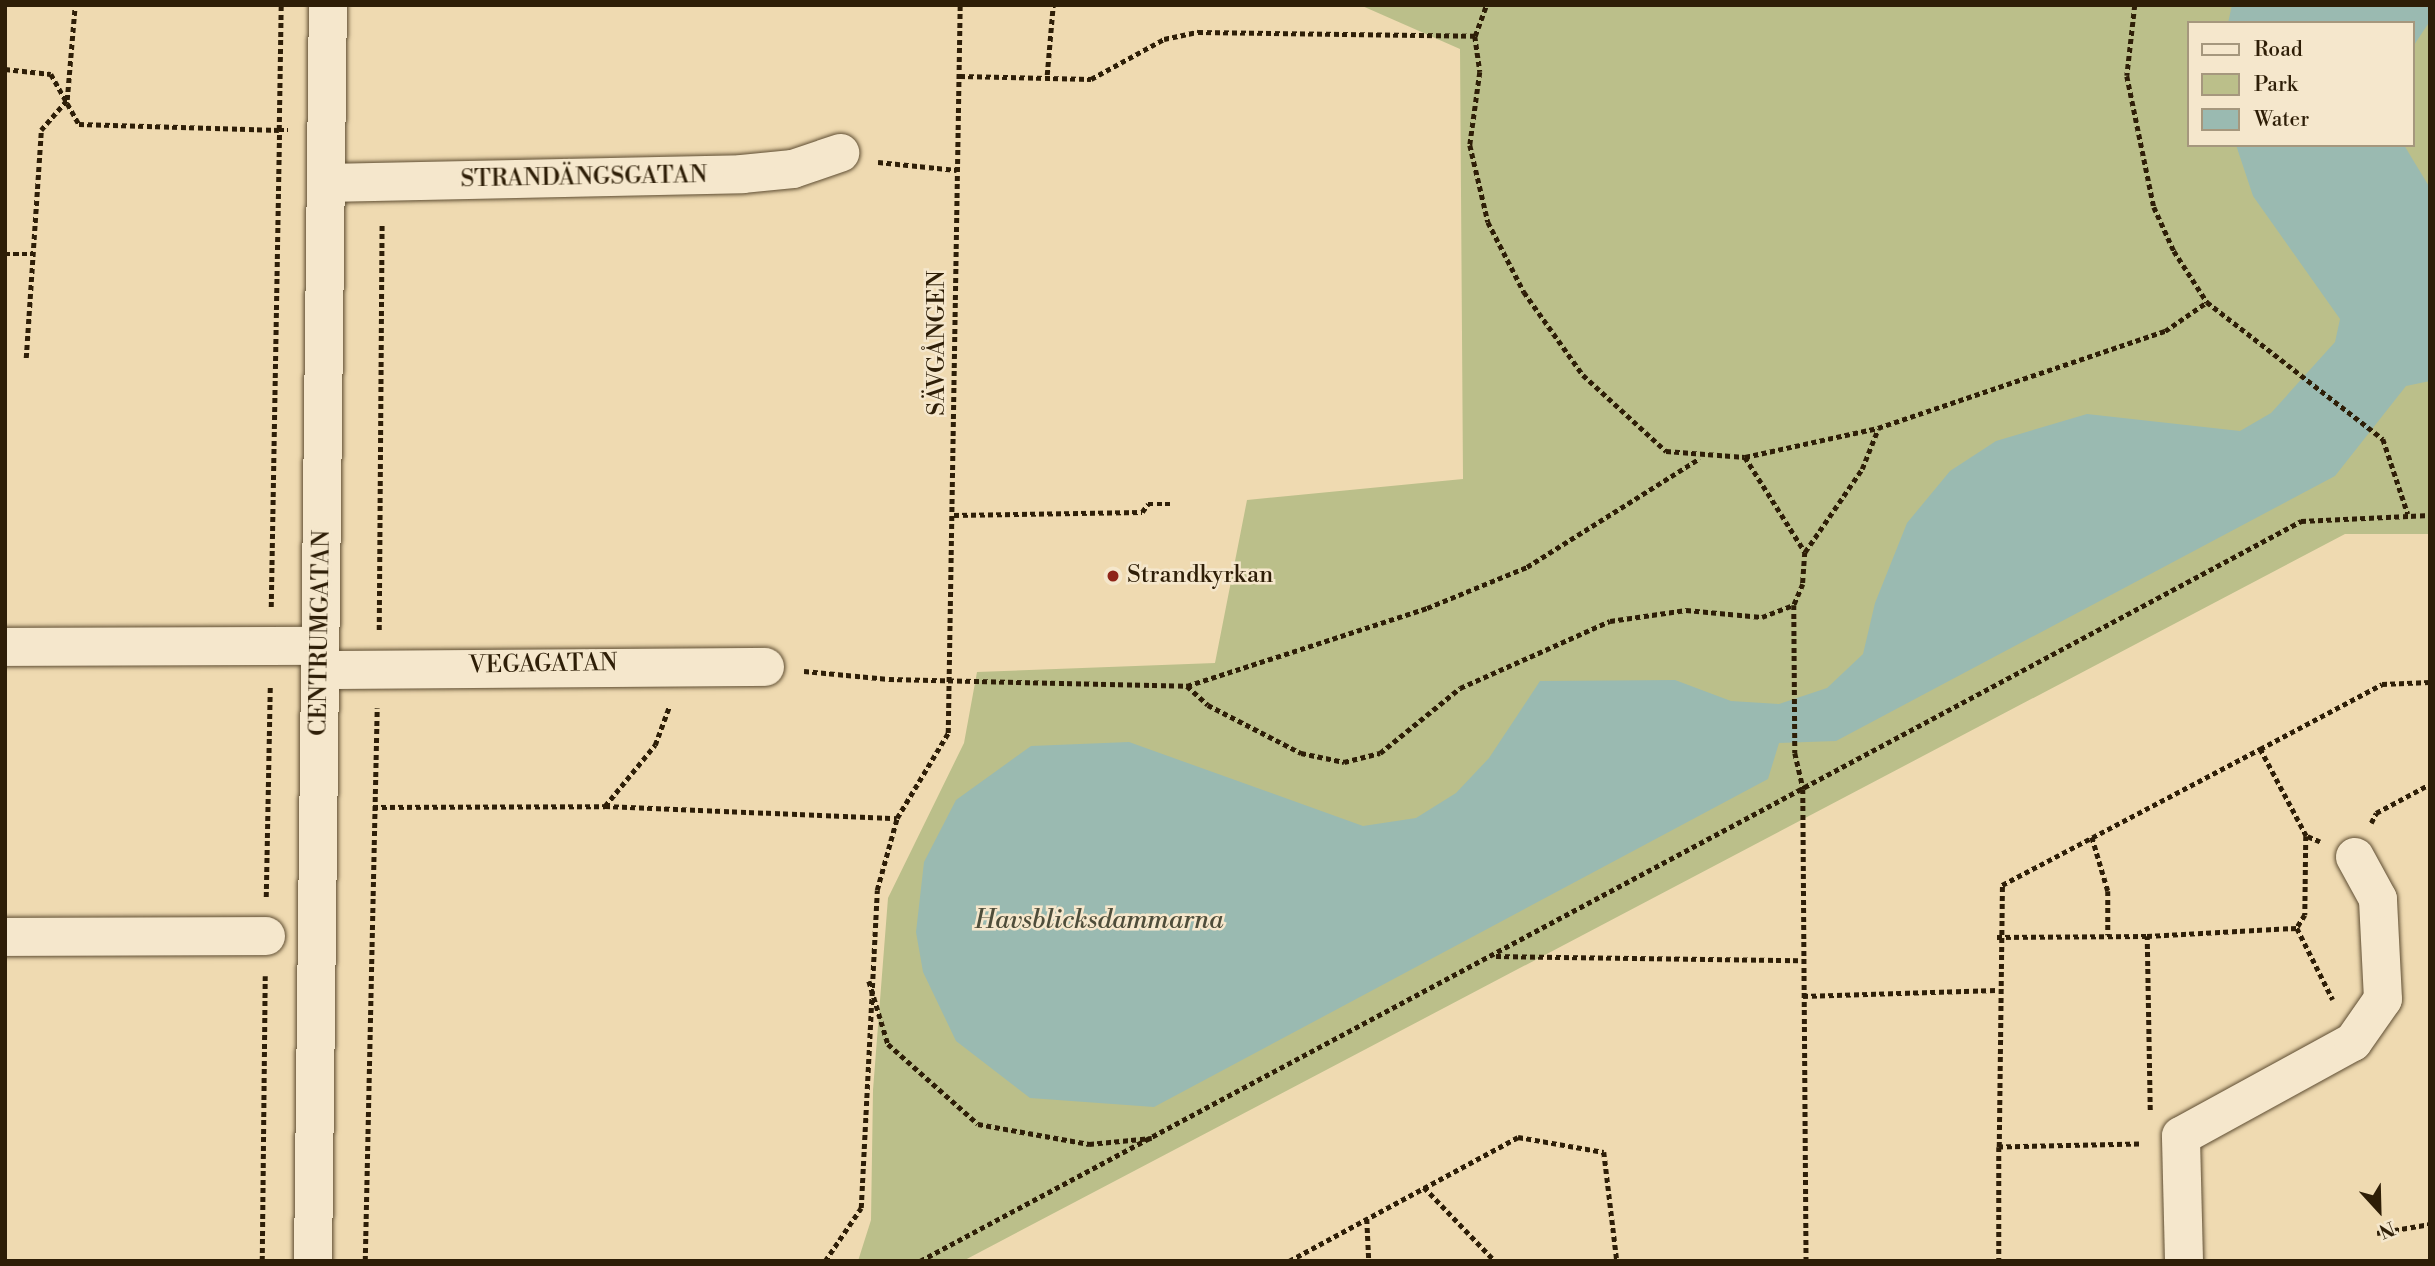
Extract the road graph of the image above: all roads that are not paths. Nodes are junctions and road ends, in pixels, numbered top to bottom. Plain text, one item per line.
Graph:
1 (328, 5) edge
2 (840, 153) road end
3 (326, 183) junction
4 (5, 647) edge
5 (320, 658) junction
6 (765, 667) road end
7 (2355, 857) road end
8 (266, 936) dead end
9 (5, 937) edge
10 (313, 1261) edge
11 (2184, 1261) edge

1 - 3 street, CENTRUMGATAN
2 - 3 street, STRANDÄNGSGATAN
3 - 5 street, CENTRUMGATAN
4 - 5 street, VEGAGATAN
5 - 6 street, VEGAGATAN
5 - 10 street, CENTRUMGATAN
7 - 11 street
8 - 9 street

